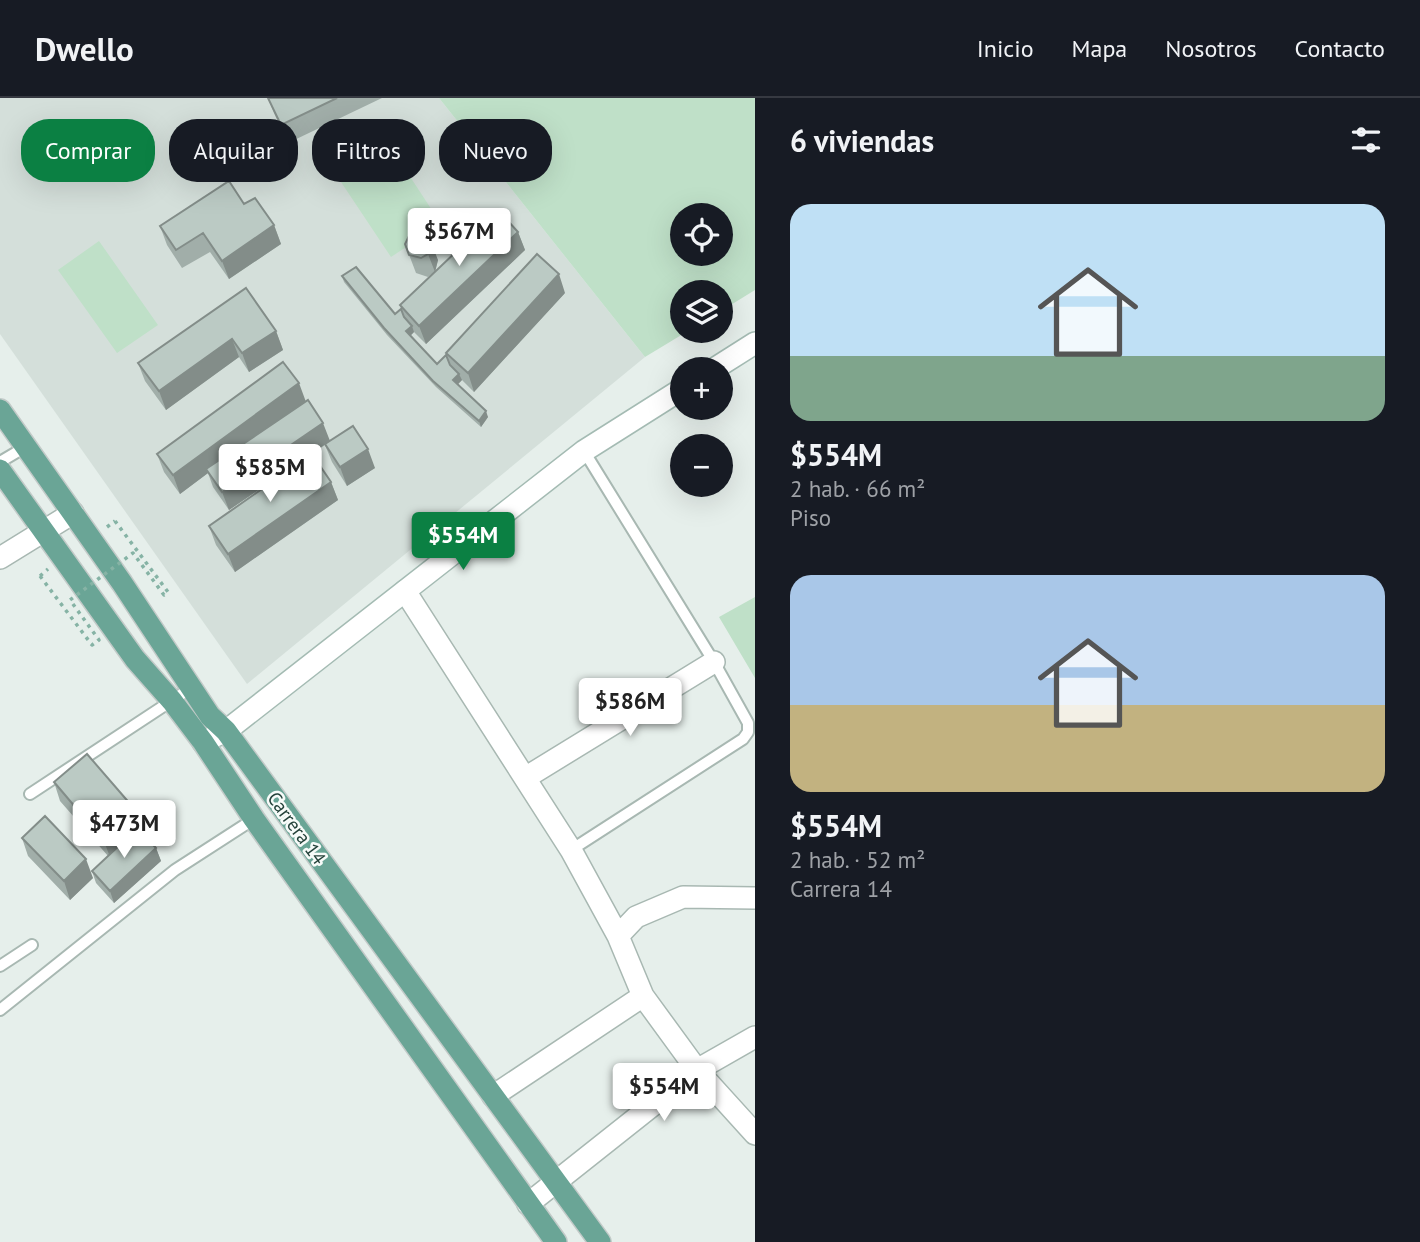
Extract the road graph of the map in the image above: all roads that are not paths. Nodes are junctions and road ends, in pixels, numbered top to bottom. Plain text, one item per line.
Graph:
1 (755, 343) edge
2 (733, 357) edge
3 (670, 397) edge
4 (0, 410) edge
5 (27, 446) junction
6 (584, 451) junction
7 (0, 463) edge
8 (0, 470) edge
9 (73, 513) junction
10 (45, 531) junction
11 (0, 558) edge
12 (405, 591) junction
13 (714, 662) junction
14 (191, 688) junction
15 (172, 701) junction
16 (226, 731) junction
17 (203, 742) junction
18 (525, 778) junction
19 (30, 794) dead end
20 (254, 819) junction
21 (571, 850) junction
22 (755, 898) edge
23 (618, 936) junction
24 (32, 945) dead end
25 (0, 966) edge
26 (643, 996) junction
27 (0, 1010) edge
28 (755, 1037) edge
29 (697, 1070) junction
30 (494, 1096) junction
31 (755, 1134) edge
32 (556, 1184) junction
33 (528, 1204) junction
34 (556, 1242) edge
35 (600, 1242) edge

1 - 2 street
3 - 6 street
4 - 5 main road, Carrera 14
5 - 7 lane
5 - 9 main road, Carrera 14
6 - 12 street
6 - 13 lane
8 - 10 main road, Carrera 14
9 - 10 street
9 - 14 main road, Carrera 14
10 - 11 street
10 - 15 main road, Carrera 14
12 - 16 street
12 - 18 street
13 - 18 street
13 - 21 lane
14 - 15 lane
14 - 16 main road, Carrera 14
15 - 17 main road, Carrera 14
15 - 19 lane
16 - 17 street
16 - 30 main road, Carrera 14
17 - 20 main road, Carrera 14
18 - 21 street
20 - 27 lane
20 - 33 main road, Carrera 14
21 - 23 street
22 - 23 street
23 - 26 street
24 - 25 lane
26 - 29 street
26 - 30 street
28 - 29 street
29 - 31 street
29 - 32 street
30 - 32 main road, Carrera 14
32 - 33 street
32 - 35 main road, Carrera 14
33 - 34 main road, Carrera 14

